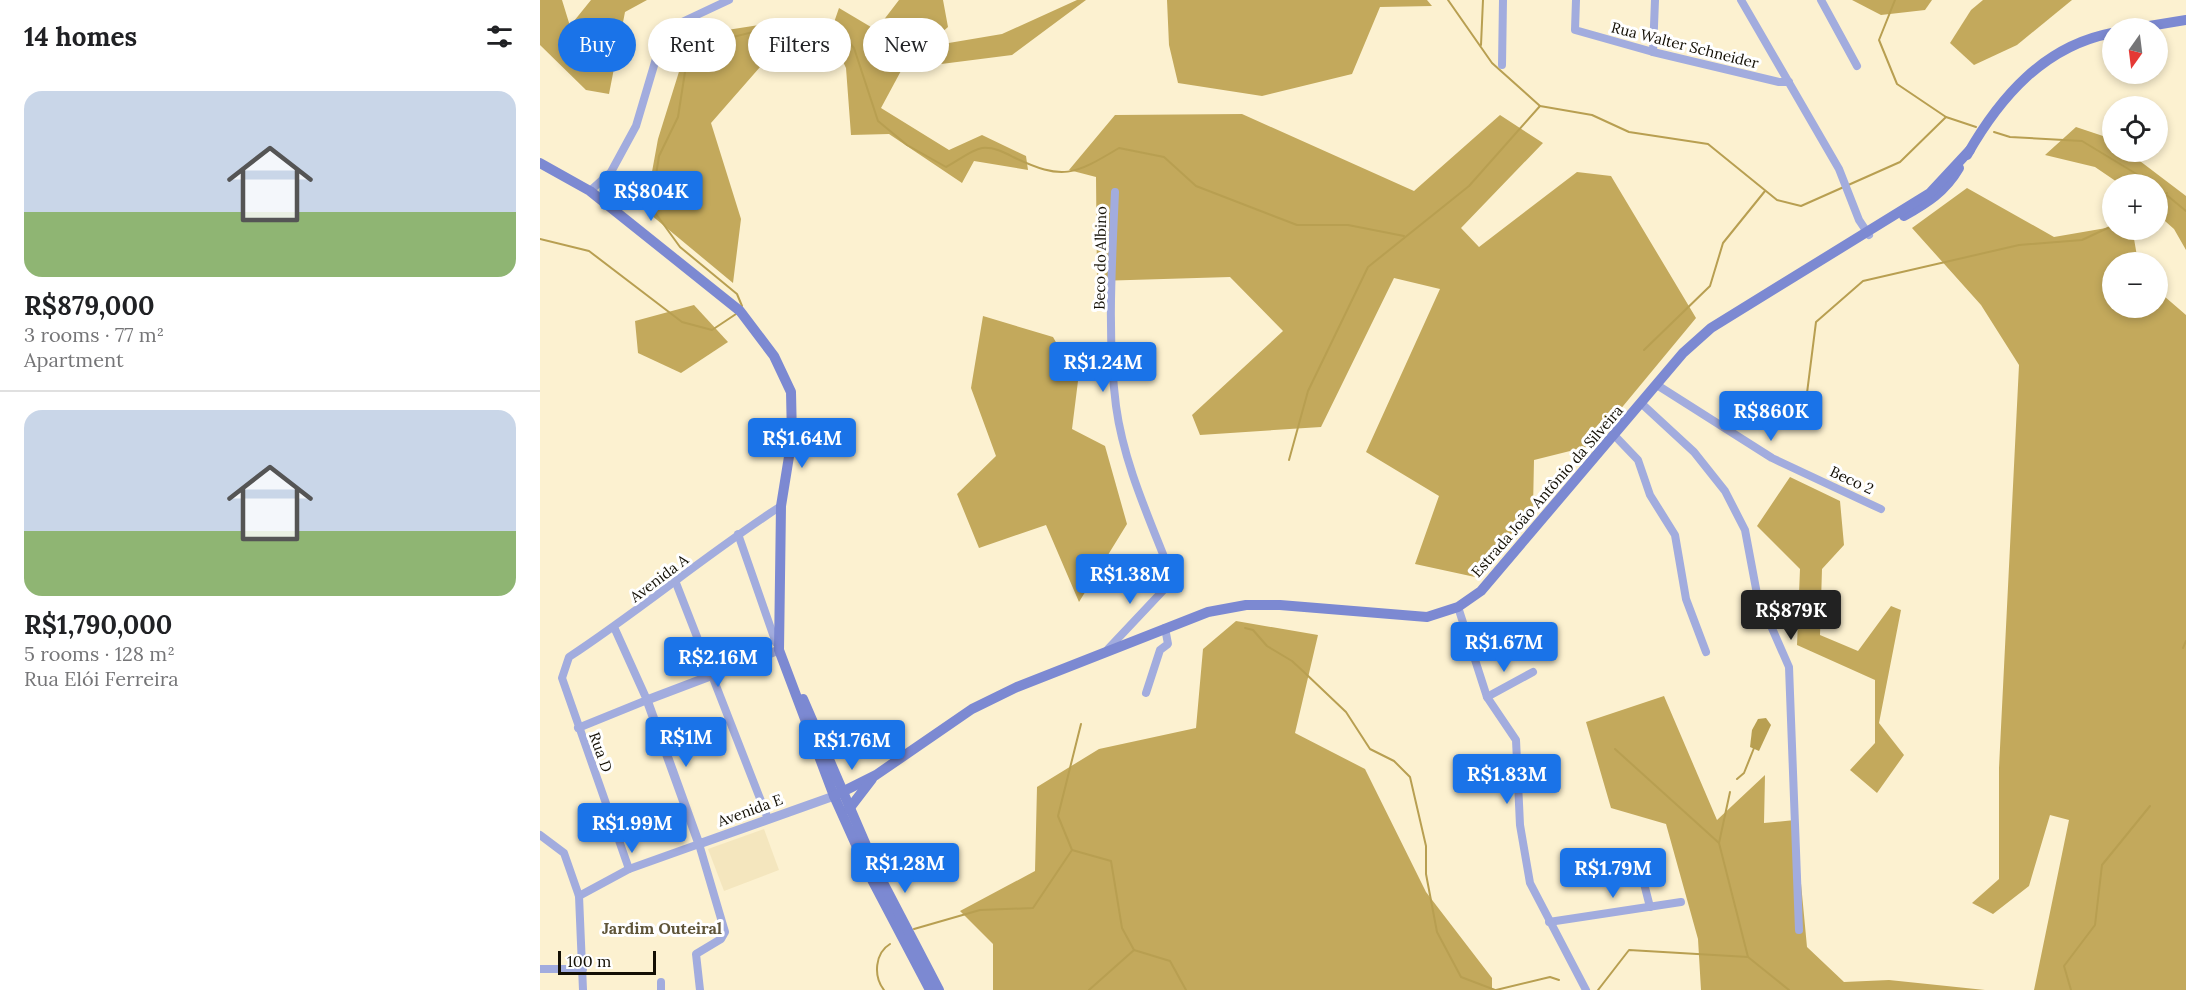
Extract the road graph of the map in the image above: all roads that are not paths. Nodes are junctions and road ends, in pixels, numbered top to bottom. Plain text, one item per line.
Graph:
1 (729, 0) edge
2 (1503, 0) edge
3 (1576, 0) edge
4 (1655, 0) edge
5 (1741, 0) edge
6 (1821, 0) edge
7 (2186, 20) edge
8 (2168, 23) edge
9 (2102, 35) edge
10 (1653, 52) junction
11 (1502, 65) dead end
12 (1857, 66) dead end
13 (1789, 82) junction
14 (540, 164) edge
15 (590, 191) junction
16 (1115, 192) dead end
17 (1868, 233) junction
18 (1657, 385) junction
19 (1642, 404) junction
20 (1615, 436) junction
21 (781, 506) junction
22 (1881, 509) dead end
23 (738, 534) junction
24 (676, 583) junction
25 (1458, 607) junction
26 (614, 627) junction
27 (1165, 628) junction
28 (1108, 649) junction
29 (779, 650) junction
30 (1706, 652) dead end
31 (1533, 672) dead end
32 (713, 676) junction
33 (562, 678) joint
34 (1146, 693) dead end
35 (1486, 697) junction
36 (647, 700) junction
37 (578, 728) junction
38 (876, 775) junction
39 (838, 794) junction
40 (849, 809) junction
41 (768, 819) junction
42 (540, 835) edge
43 (699, 844) junction
44 (1637, 856) dead end
45 (629, 869) junction
46 (579, 896) junction
47 (1681, 902) dead end
48 (1650, 906) junction
49 (1549, 922) junction
50 (1799, 930) dead end
51 (540, 969) edge
52 (583, 969) junction
53 (582, 990) edge
54 (700, 990) edge
55 (930, 990) edge
56 (939, 990) edge
57 (1586, 990) edge

1 - 15 street
2 - 11 street
3 - 10 street, Rua Walter Schneider
4 - 10 street
5 - 13 street
6 - 12 street
7 - 8 main road
9 - 17 main road, Estrada João Antônio da Silveira
10 - 13 street, Rua Walter Schneider
13 - 17 street
14 - 15 main road
15 - 21 main road
16 - 28 street, Beco do Albino
17 - 18 main road, Estrada João Antônio da Silveira
18 - 19 main road, Estrada João Antônio da Silveira
18 - 22 street, Beco 2
19 - 20 main road, Estrada João Antônio da Silveira
19 - 50 street
20 - 25 main road, Estrada João Antônio da Silveira
20 - 30 street
21 - 23 street, Avenida A
21 - 29 main road
23 - 24 street, Avenida A
23 - 29 street
24 - 26 street, Avenida A
24 - 32 street
25 - 27 main road, Estrada João Antônio da Silveira
25 - 35 street
26 - 33 street, Avenida A
26 - 36 street
27 - 28 main road, Estrada João Antônio da Silveira
27 - 34 street
28 - 38 main road, Estrada João Antônio da Silveira
29 - 32 street
29 - 39 main road
31 - 35 street
32 - 36 street
32 - 41 street
33 - 37 street, Rua D
35 - 49 street
36 - 37 street
36 - 43 street
37 - 45 street, Rua D
38 - 39 main road, Estrada João Antônio da Silveira
38 - 40 main road, Estrada João Antônio da Silveira
39 - 40 main road
39 - 41 street, Avenida E
39 - 55 main road
40 - 56 main road
41 - 43 street, Avenida E
42 - 46 street
43 - 45 street, Avenida E
43 - 54 street
44 - 48 street
45 - 46 street, Avenida E
46 - 52 street
47 - 48 street
48 - 49 street
49 - 57 street
51 - 52 street
52 - 53 street

